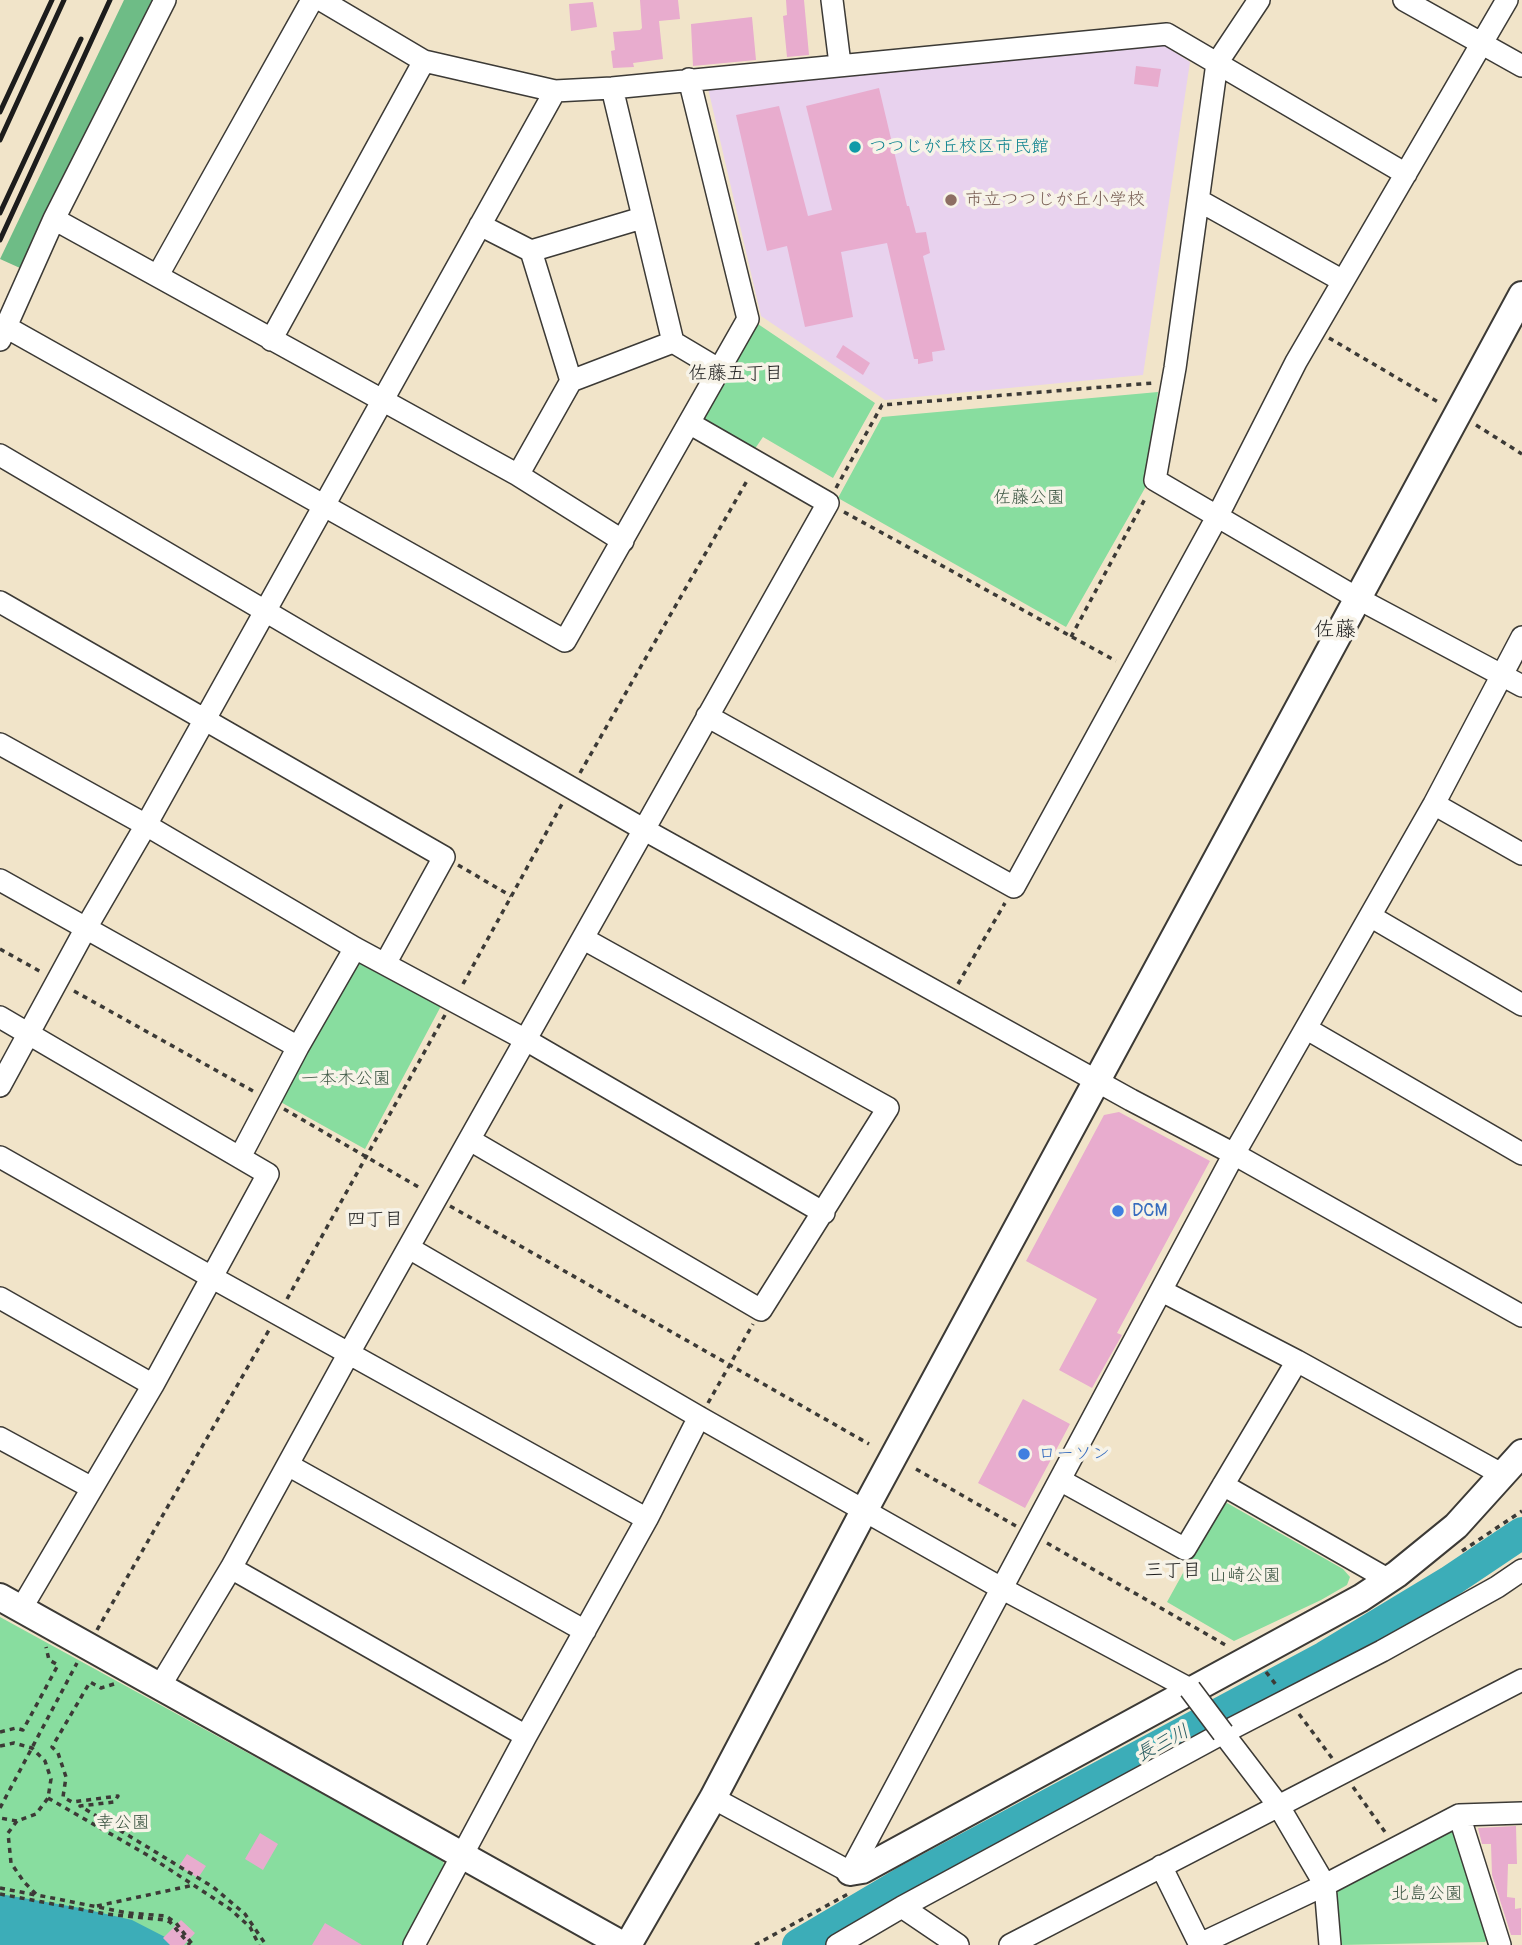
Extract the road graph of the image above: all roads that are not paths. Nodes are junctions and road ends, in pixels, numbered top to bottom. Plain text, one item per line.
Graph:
1 (165, 0) edge
2 (312, 0) edge
3 (321, 0) edge
4 (832, 0) edge
5 (1259, 0) edge
6 (1404, 0) edge
7 (1507, 0) edge
8 (1483, 43) junction
9 (424, 61) junction
10 (1217, 63) junction
11 (840, 64) junction
12 (1522, 66) edge
13 (689, 79) junction
14 (612, 88) junction
15 (555, 91) junction
16 (1406, 174) junction
17 (1198, 200) junction
18 (642, 218) junction
19 (54, 219) junction
20 (480, 225) junction
21 (531, 251) junction
22 (158, 275) junction
23 (1343, 281) junction
24 (1522, 295) edge
25 (3, 334) edge
26 (271, 340) junction
27 (673, 342) junction
28 (720, 370) junction
29 (571, 382) junction
30 (382, 402) junction
31 (689, 423) junction
32 (0, 456) edge
33 (518, 475) junction
34 (325, 505) junction
35 (1217, 517) junction
36 (623, 541) junction
37 (1357, 598) junction
38 (0, 602) edge
39 (264, 609) junction
40 (1522, 637) edge
41 (1503, 675) junction
42 (1522, 686) edge
43 (707, 716) junction
44 (204, 720) junction
45 (0, 744) edge
46 (1434, 804) junction
47 (145, 825) junction
48 (643, 828) junction
49 (1522, 854) edge
50 (0, 880) edge
51 (1370, 916) junction
52 (86, 928) junction
53 (584, 939) junction
54 (355, 948) junction
55 (385, 964) junction
56 (1522, 1005) edge
57 (0, 1017) edge
58 (1307, 1029) junction
59 (29, 1032) junction
60 (526, 1040) junction
61 (298, 1047) junction
62 (1098, 1081) junction
63 (0, 1086) edge
64 (470, 1140) junction
65 (1234, 1154) junction
66 (1522, 1154) edge
67 (0, 1157) edge
68 (240, 1157) junction
69 (824, 1213) junction
70 (409, 1248) junction
71 (213, 1278) junction
72 (1162, 1291) junction
73 (0, 1298) edge
74 (1522, 1316) edge
75 (349, 1353) junction
76 (1297, 1361) junction
77 (153, 1385) junction
78 (699, 1417) junction
79 (0, 1438) edge
80 (1522, 1453) edge
81 (288, 1465) junction
82 (1503, 1475) junction
83 (1060, 1480) junction
84 (1223, 1485) junction
85 (92, 1488) junction
86 (864, 1511) junction
87 (647, 1519) junction
88 (231, 1568) junction
89 (1522, 1570) edge
90 (1389, 1580) junction
91 (1001, 1588) junction
92 (11, 1603) edge
93 (585, 1631) junction
94 (1522, 1680) edge
95 (160, 1686) junction
96 (1190, 1689) junction
97 (1223, 1733) junction
98 (526, 1736) junction
99 (713, 1798) junction
100 (1279, 1805) junction
101 (1522, 1813) edge
102 (1459, 1815) junction
103 (463, 1855) junction
104 (1161, 1866) junction
105 (850, 1872) junction
106 (1325, 1885) junction
107 (902, 1907) junction
108 (414, 1945) edge
109 (622, 1945) edge
110 (628, 1945) edge
111 (837, 1945) edge
112 (958, 1945) edge
113 (1010, 1945) edge
114 (1200, 1945) edge
115 (1330, 1945) edge
116 (1500, 1945) edge

1 - 19 street
2 - 22 street
3 - 9 street
4 - 11 street
5 - 10 street
6 - 8 street
7 - 8 street
8 - 12 street
8 - 16 street
9 - 15 street
9 - 26 street
10 - 11 street
10 - 16 street
10 - 17 street
11 - 13 street
13 - 14 street
13 - 28 street
14 - 15 street
14 - 18 street
15 - 20 street
16 - 23 street
17 - 23 street
17 - 35 street
18 - 21 street
18 - 27 street
19 - 22 street
19 - 25 street
20 - 21 street
20 - 30 street
21 - 29 street
22 - 26 street
23 - 35 street
24 - 37 street
25 - 34 street
26 - 30 street
27 - 28 street
27 - 29 street
28 - 31 street
29 - 33 street
30 - 33 street
30 - 34 street
31 - 36 street
31 - 43 street
32 - 39 street
33 - 36 street
34 - 36 street
34 - 39 street
35 - 37 street
35 - 43 street
37 - 41 street
37 - 62 street
38 - 44 street
39 - 44 street
39 - 48 street
40 - 41 street
41 - 42 street
41 - 46 street
43 - 48 street
44 - 47 street
44 - 55 street
45 - 47 street
46 - 49 street
46 - 51 street
47 - 52 street
47 - 54 street
48 - 53 street
48 - 62 street
50 - 52 street
51 - 56 street
51 - 58 street
52 - 59 street
52 - 61 street
53 - 60 street
53 - 69 street
54 - 55 street
54 - 61 street
55 - 60 street
57 - 59 street
58 - 65 street
58 - 66 street
59 - 63 street
59 - 68 street
60 - 64 street
60 - 69 street
61 - 68 street
62 - 65 street
62 - 86 street
64 - 69 street
64 - 70 street
65 - 72 street
65 - 74 street
67 - 71 street
68 - 71 street
70 - 75 street
70 - 78 street
71 - 75 street
71 - 77 street
72 - 76 street
72 - 83 street
73 - 77 street
75 - 81 street
75 - 87 street
76 - 82 street
76 - 84 street
77 - 85 street
78 - 86 street
78 - 87 street
79 - 85 street
80 - 82 street
81 - 88 street
81 - 93 street
82 - 90 street
83 - 84 street
83 - 91 street
84 - 90 street
85 - 92 street
86 - 91 street
86 - 99 street
87 - 93 street
88 - 95 street
88 - 98 street
89 - 97 street
90 - 96 street
91 - 96 street
91 - 105 street
92 - 95 street
93 - 98 street
94 - 100 street
95 - 103 street
96 - 97 street, bridge
96 - 105 street
97 - 100 street
97 - 107 street
98 - 103 street
99 - 105 street
99 - 110 street
100 - 104 street
100 - 106 street
101 - 102 street
102 - 106 street
102 - 116 street
103 - 108 street
103 - 109 street
104 - 113 street
104 - 114 street
106 - 114 street
106 - 115 street
107 - 111 street
107 - 112 street

